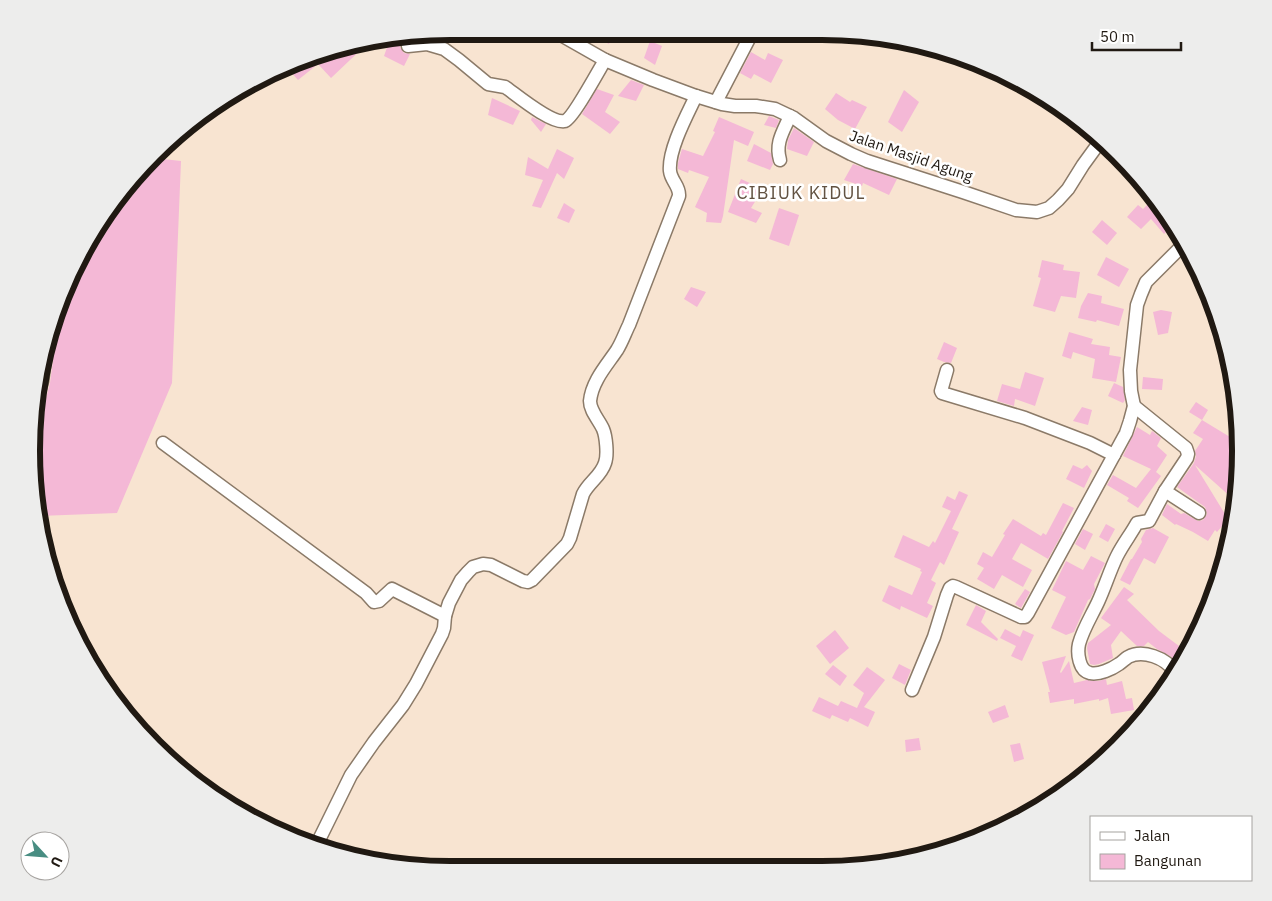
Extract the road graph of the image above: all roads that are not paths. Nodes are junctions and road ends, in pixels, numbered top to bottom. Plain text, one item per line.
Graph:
1 (570, 40) edge
2 (748, 40) edge
3 (408, 46) dead end
4 (604, 60) junction
5 (696, 96) junction
6 (716, 102) junction
7 (790, 116) junction
8 (1097, 146) edge
9 (780, 160) dead end
10 (1179, 249) edge
11 (947, 370) dead end
12 (1134, 406) junction
13 (163, 443) dead end
14 (1114, 455) junction
15 (1165, 491) junction
16 (1199, 513) dead end
17 (445, 616) junction
18 (1171, 666) edge
19 (912, 690) dead end
20 (319, 839) edge

1 - 4 street, Jalan Masjid Agung
2 - 6 street
3 - 4 street
4 - 5 street, Jalan Masjid Agung
5 - 6 street, Jalan Masjid Agung
5 - 17 street
6 - 7 street, Jalan Masjid Agung
7 - 8 street, Jalan Masjid Agung
7 - 9 street
10 - 12 street
11 - 14 street
12 - 14 street
12 - 15 street
13 - 17 street
14 - 19 street
15 - 16 street
15 - 18 street
17 - 20 street

